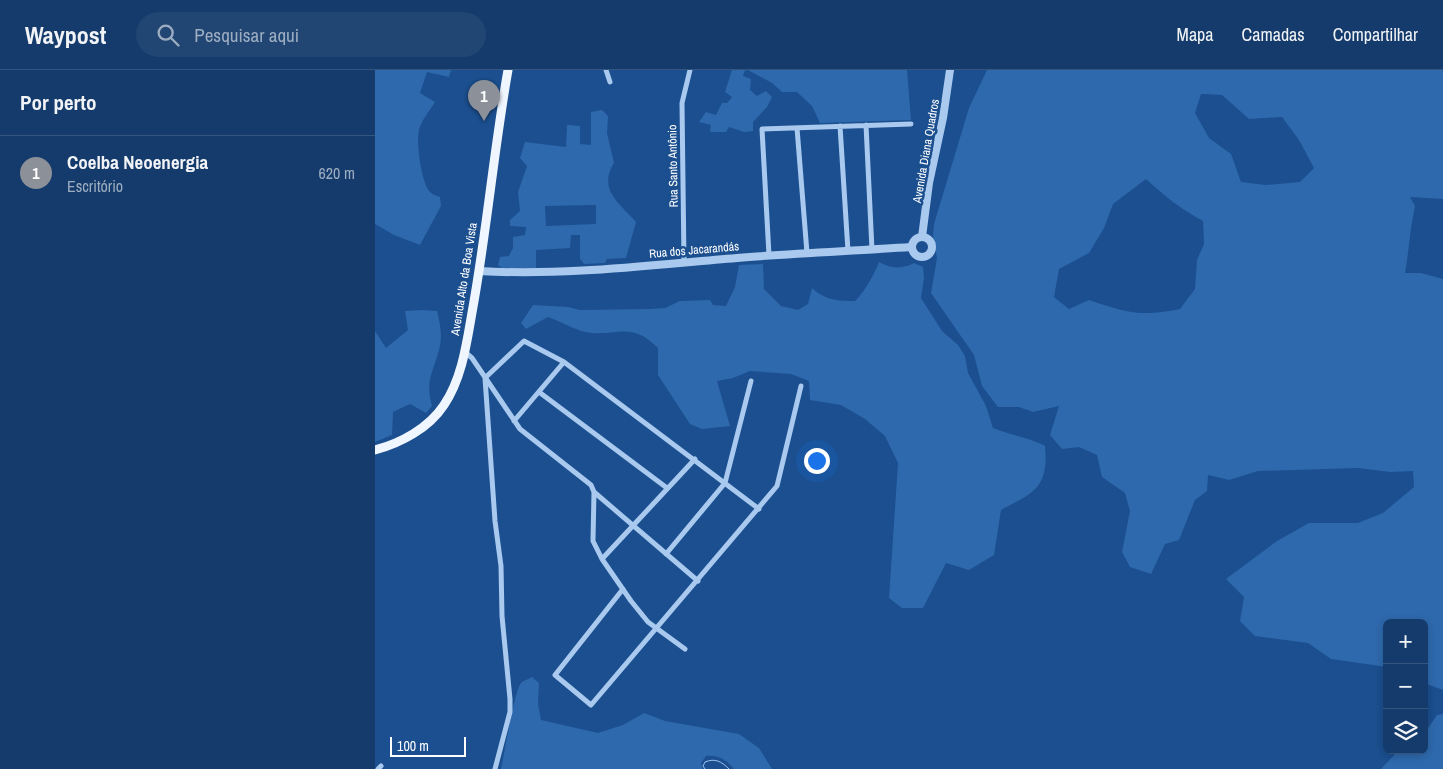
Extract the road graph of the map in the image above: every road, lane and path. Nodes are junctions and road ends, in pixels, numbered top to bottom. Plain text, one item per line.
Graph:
1 (508, 70) edge
2 (605, 70) edge
3 (690, 70) edge
4 (950, 70) edge
5 (610, 82) dead end
6 (911, 124) dead end
7 (866, 125) junction
8 (840, 126) junction
9 (797, 128) junction
10 (922, 237) junction
11 (911, 247) junction
12 (873, 250) junction
13 (848, 251) junction
14 (807, 253) junction
15 (769, 255) junction
16 (684, 262) junction
17 (479, 271) junction
18 (464, 352) junction
19 (564, 362) junction
20 (485, 378) junction
21 (751, 380) dead end
22 (801, 386) dead end
23 (539, 392) junction
24 (514, 421) junction
25 (375, 450) edge
26 (695, 459) junction
27 (725, 483) junction
28 (667, 488) junction
29 (594, 492) junction
30 (759, 508) junction
31 (633, 525) junction
32 (666, 554) junction
33 (602, 559) junction
34 (698, 582) junction
35 (623, 589) junction
36 (658, 629) junction
37 (685, 649) dead end
38 (495, 769) edge

1 - 17 main road, Avenida Alto da Boa Vista
2 - 5 street
3 - 16 street, Rua Santo Antônio
4 - 10 street, Avenida Diana Quadros
6 - 7 street
7 - 8 street
7 - 12 street
8 - 9 street
8 - 13 street
9 - 14 street
9 - 15 street
10 - 11 street
10 - 11 street, Avenida Diana Quadros
11 - 12 street, Rua dos Jacarandás
12 - 13 street, Rua dos Jacarandás
13 - 14 street, Rua dos Jacarandás
14 - 15 street, Rua dos Jacarandás
15 - 16 street, Rua dos Jacarandás
16 - 17 street, Rua dos Jacarandás
17 - 18 main road, Avenida Alto da Boa Vista
18 - 20 street
18 - 25 main road, Avenida Alto da Boa Vista
19 - 20 street
19 - 23 street
19 - 26 street
20 - 24 street
20 - 38 street
21 - 27 street
22 - 30 street
23 - 24 street
23 - 28 street
24 - 29 street
26 - 27 street
26 - 28 street
27 - 30 street
27 - 32 street
28 - 31 street
29 - 31 street
29 - 33 street
30 - 34 street
31 - 32 street
31 - 33 street
32 - 34 street
33 - 35 street
34 - 36 street
35 - 36 street
35 - 36 street
36 - 37 street

